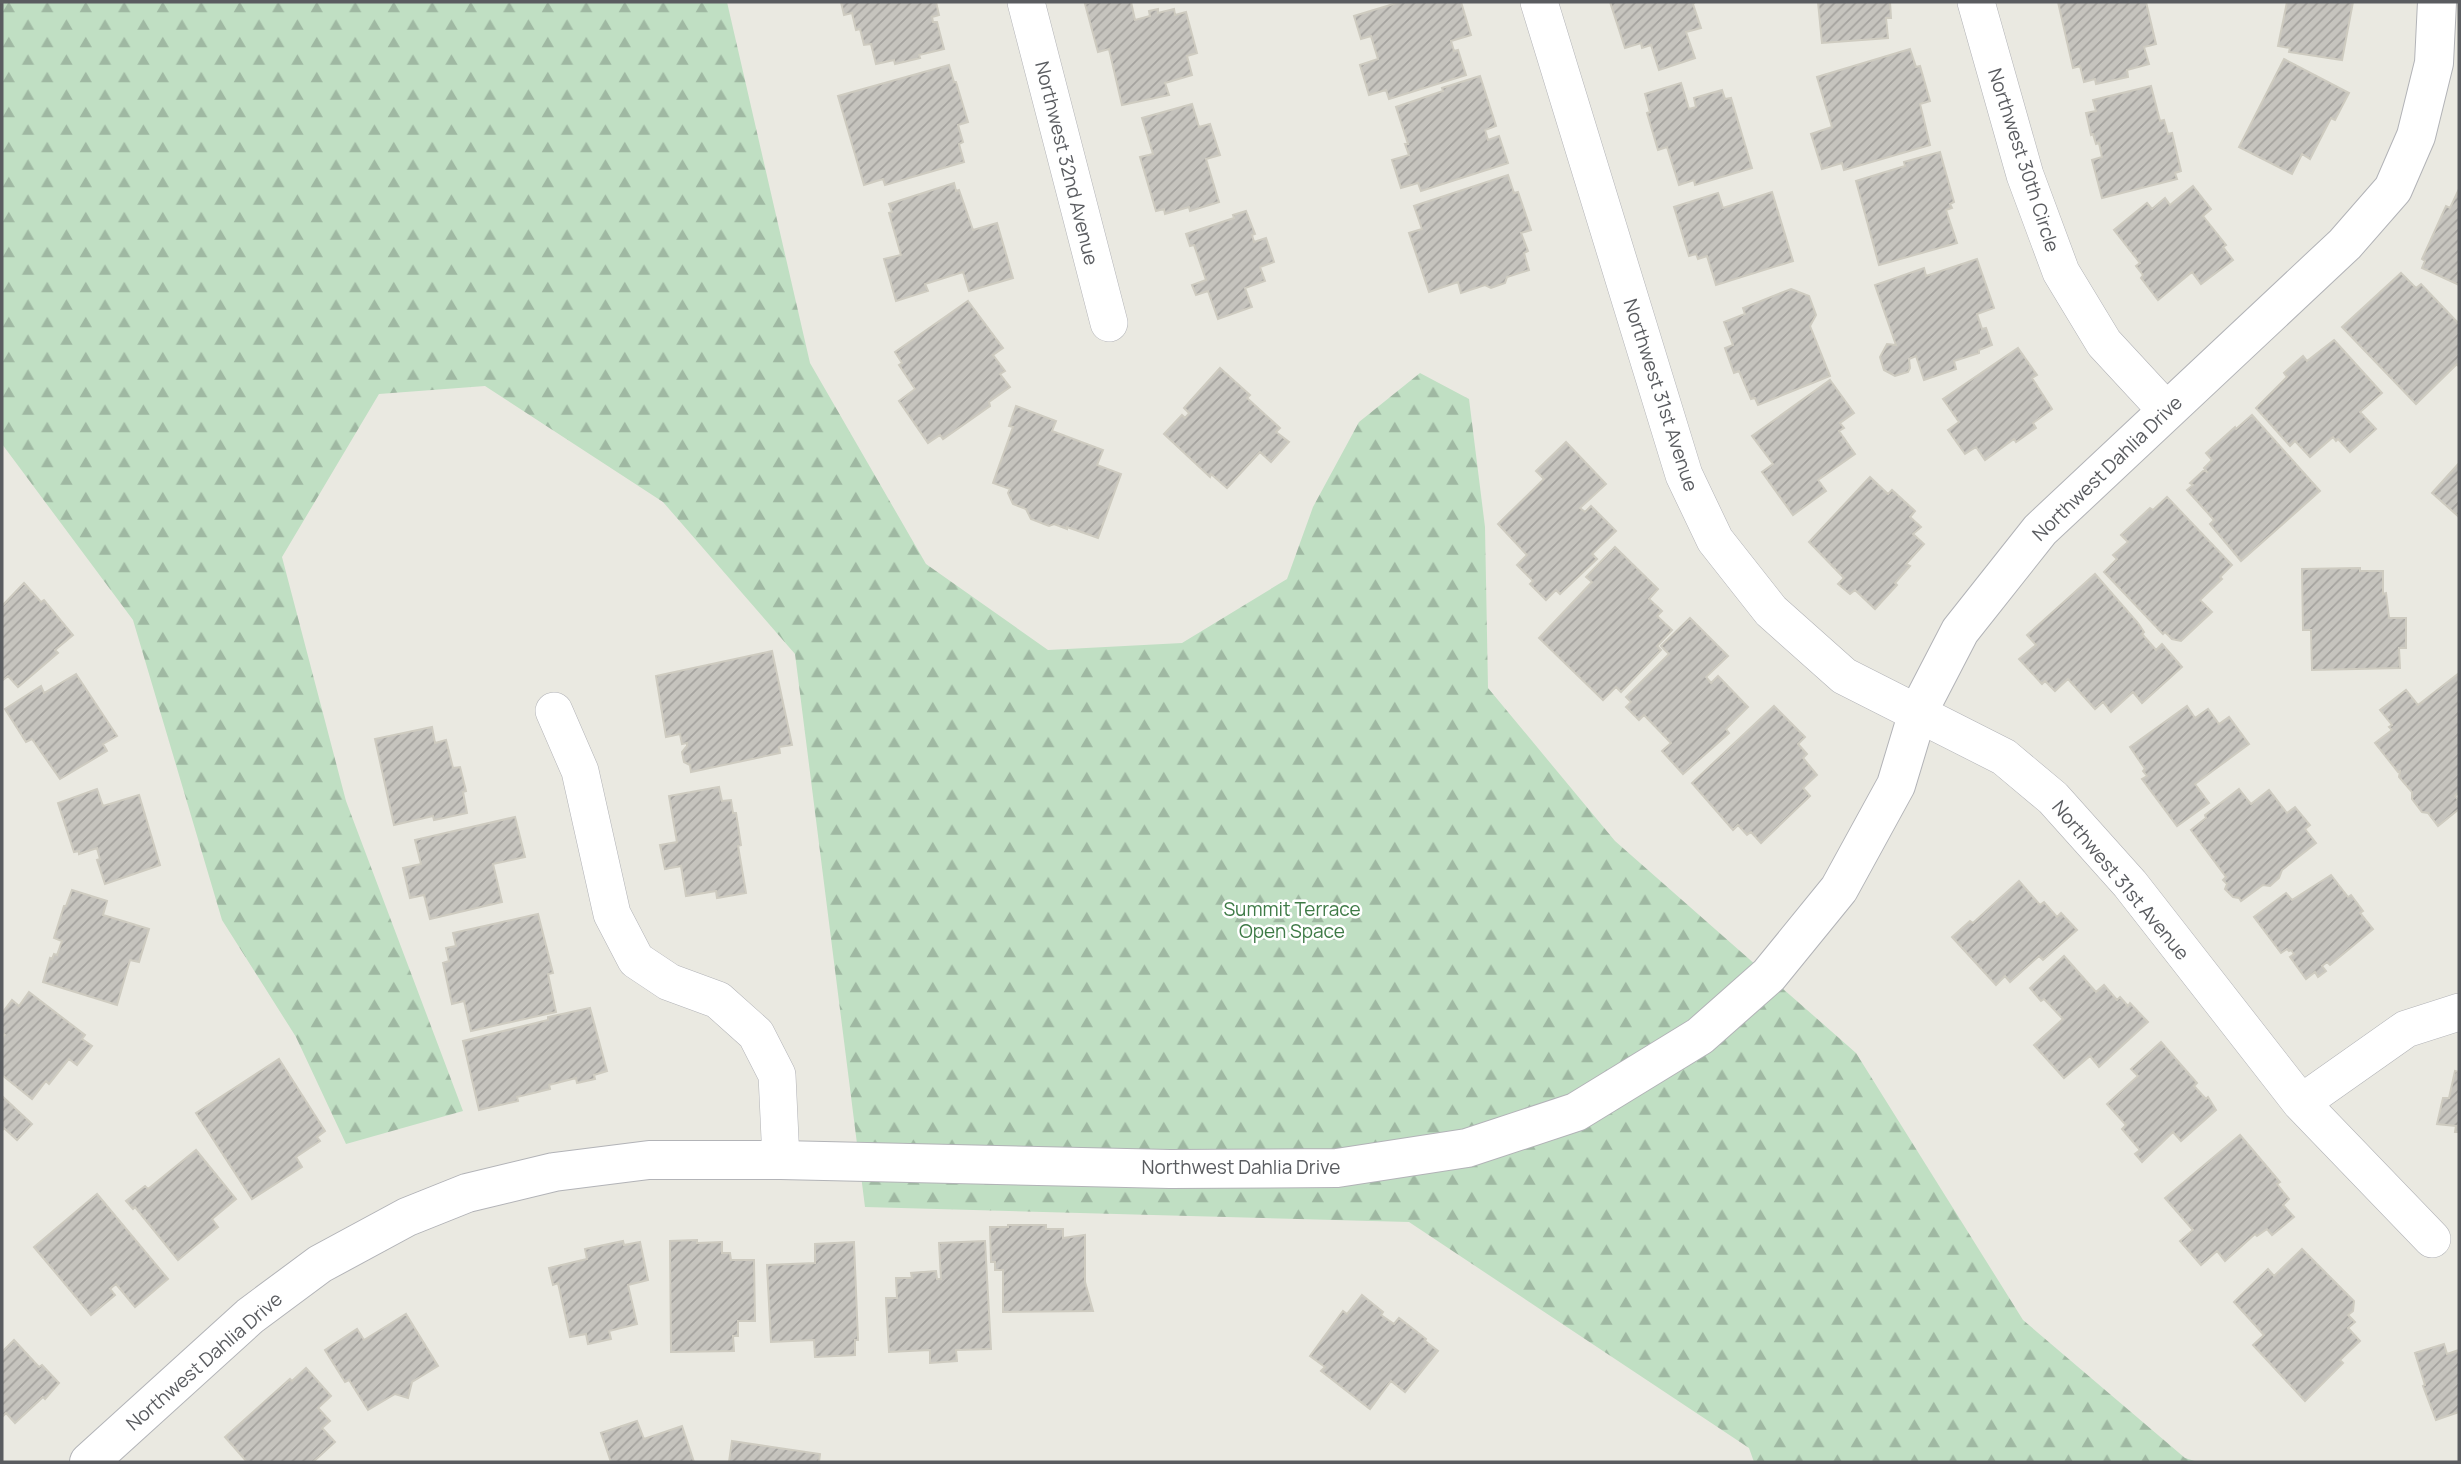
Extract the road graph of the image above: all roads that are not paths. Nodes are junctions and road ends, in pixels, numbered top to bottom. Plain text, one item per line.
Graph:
1 (1026, 2) edge
2 (1539, 2) edge
3 (1976, 2) edge
4 (2437, 2) edge
5 (1109, 323) dead end
6 (2166, 410) junction
7 (554, 711) dead end
8 (1918, 712) junction
9 (2459, 1012) edge
10 (2301, 1103) junction
11 (781, 1160) junction
12 (2432, 1239) dead end
13 (89, 1462) edge

1 - 5 street, Northwest 32nd Avenue
2 - 8 street, Northwest 31st Avenue
3 - 6 street, Northwest 30th Circle
4 - 6 street, Northwest Dahlia Drive
6 - 8 street, Northwest Dahlia Drive
7 - 11 street
8 - 10 street, Northwest 31st Avenue
8 - 11 street, Northwest Dahlia Drive
9 - 10 street
10 - 12 street, Northwest 31st Avenue
11 - 13 street, Northwest Dahlia Drive

